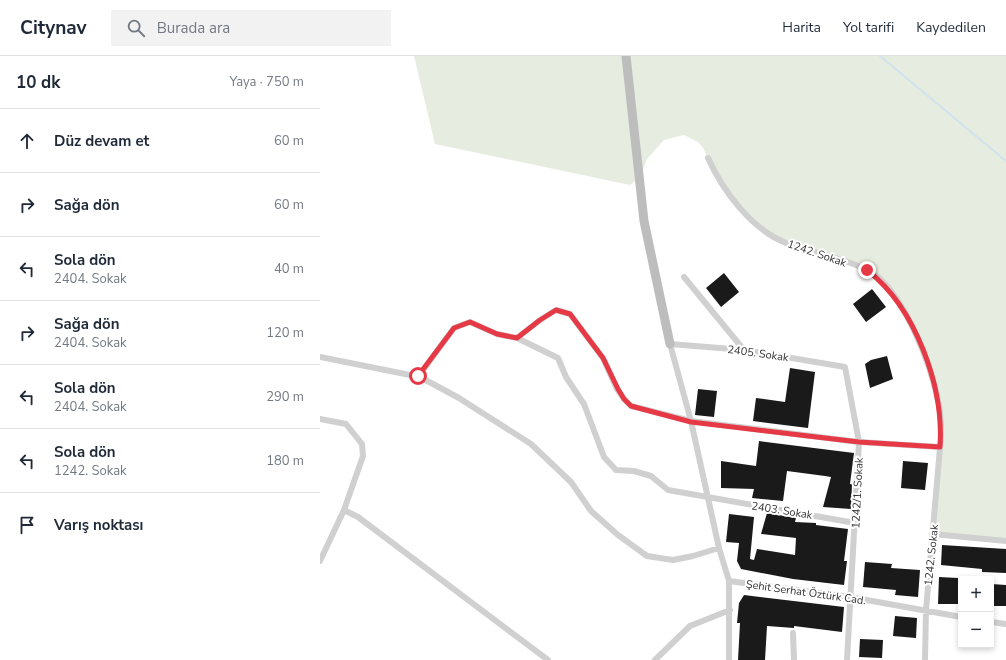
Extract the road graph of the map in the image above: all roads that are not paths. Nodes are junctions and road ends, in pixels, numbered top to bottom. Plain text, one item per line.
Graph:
1 (626, 56) edge
2 (708, 158) dead end
3 (684, 277) dead end
4 (517, 338) junction
5 (670, 344) junction
6 (744, 350) junction
7 (320, 357) edge
8 (845, 366) joint
9 (418, 376) junction
10 (320, 419) edge
11 (691, 422) junction
12 (859, 442) junction
13 (940, 447) junction
14 (708, 498) junction
15 (344, 510) junction
16 (855, 523) junction
17 (934, 534) junction
18 (1006, 541) edge
19 (719, 548) junction
20 (320, 561) edge
21 (729, 581) junction
22 (850, 597) junction
23 (730, 610) junction
24 (926, 610) junction
25 (958, 616) edge
26 (994, 622) edge
27 (1006, 624) edge
28 (793, 633) dead end
29 (548, 660) edge
30 (655, 660) edge
31 (729, 660) edge
32 (794, 660) edge
33 (847, 660) edge
34 (924, 660) edge

1 - 5 street
2 - 13 street, 1242. Sokak
3 - 6 street
4 - 9 street, 2403. Sokak
4 - 11 street
4 - 14 street, 2403. Sokak
5 - 6 street, 2405. Sokak
5 - 11 street
6 - 8 street, 2405. Sokak
7 - 9 street
8 - 12 street, 1242/1. Sokak
9 - 19 street
10 - 15 street
11 - 12 street
11 - 14 street
12 - 13 street
12 - 16 street, 1242/1. Sokak
13 - 17 street, 1242. Sokak
14 - 16 street, 2403. Sokak
14 - 19 street
15 - 20 street
15 - 29 street
16 - 22 street, 1242/1. Sokak
17 - 18 street
17 - 24 street, 1242. Sokak
19 - 21 street
21 - 22 street, Şehit Serhat Öztürk Cad.
21 - 23 street, Şehit Serhat Öztürk Cad.
22 - 24 street, Şehit Serhat Öztürk Cad.
22 - 33 street, 1242/1. Sokak
23 - 30 street
23 - 31 street, Şehit Serhat Öztürk Cad.
24 - 25 street, Şehit Serhat Öztürk Cad.
24 - 34 street, 1242. Sokak
26 - 27 street
28 - 32 street

